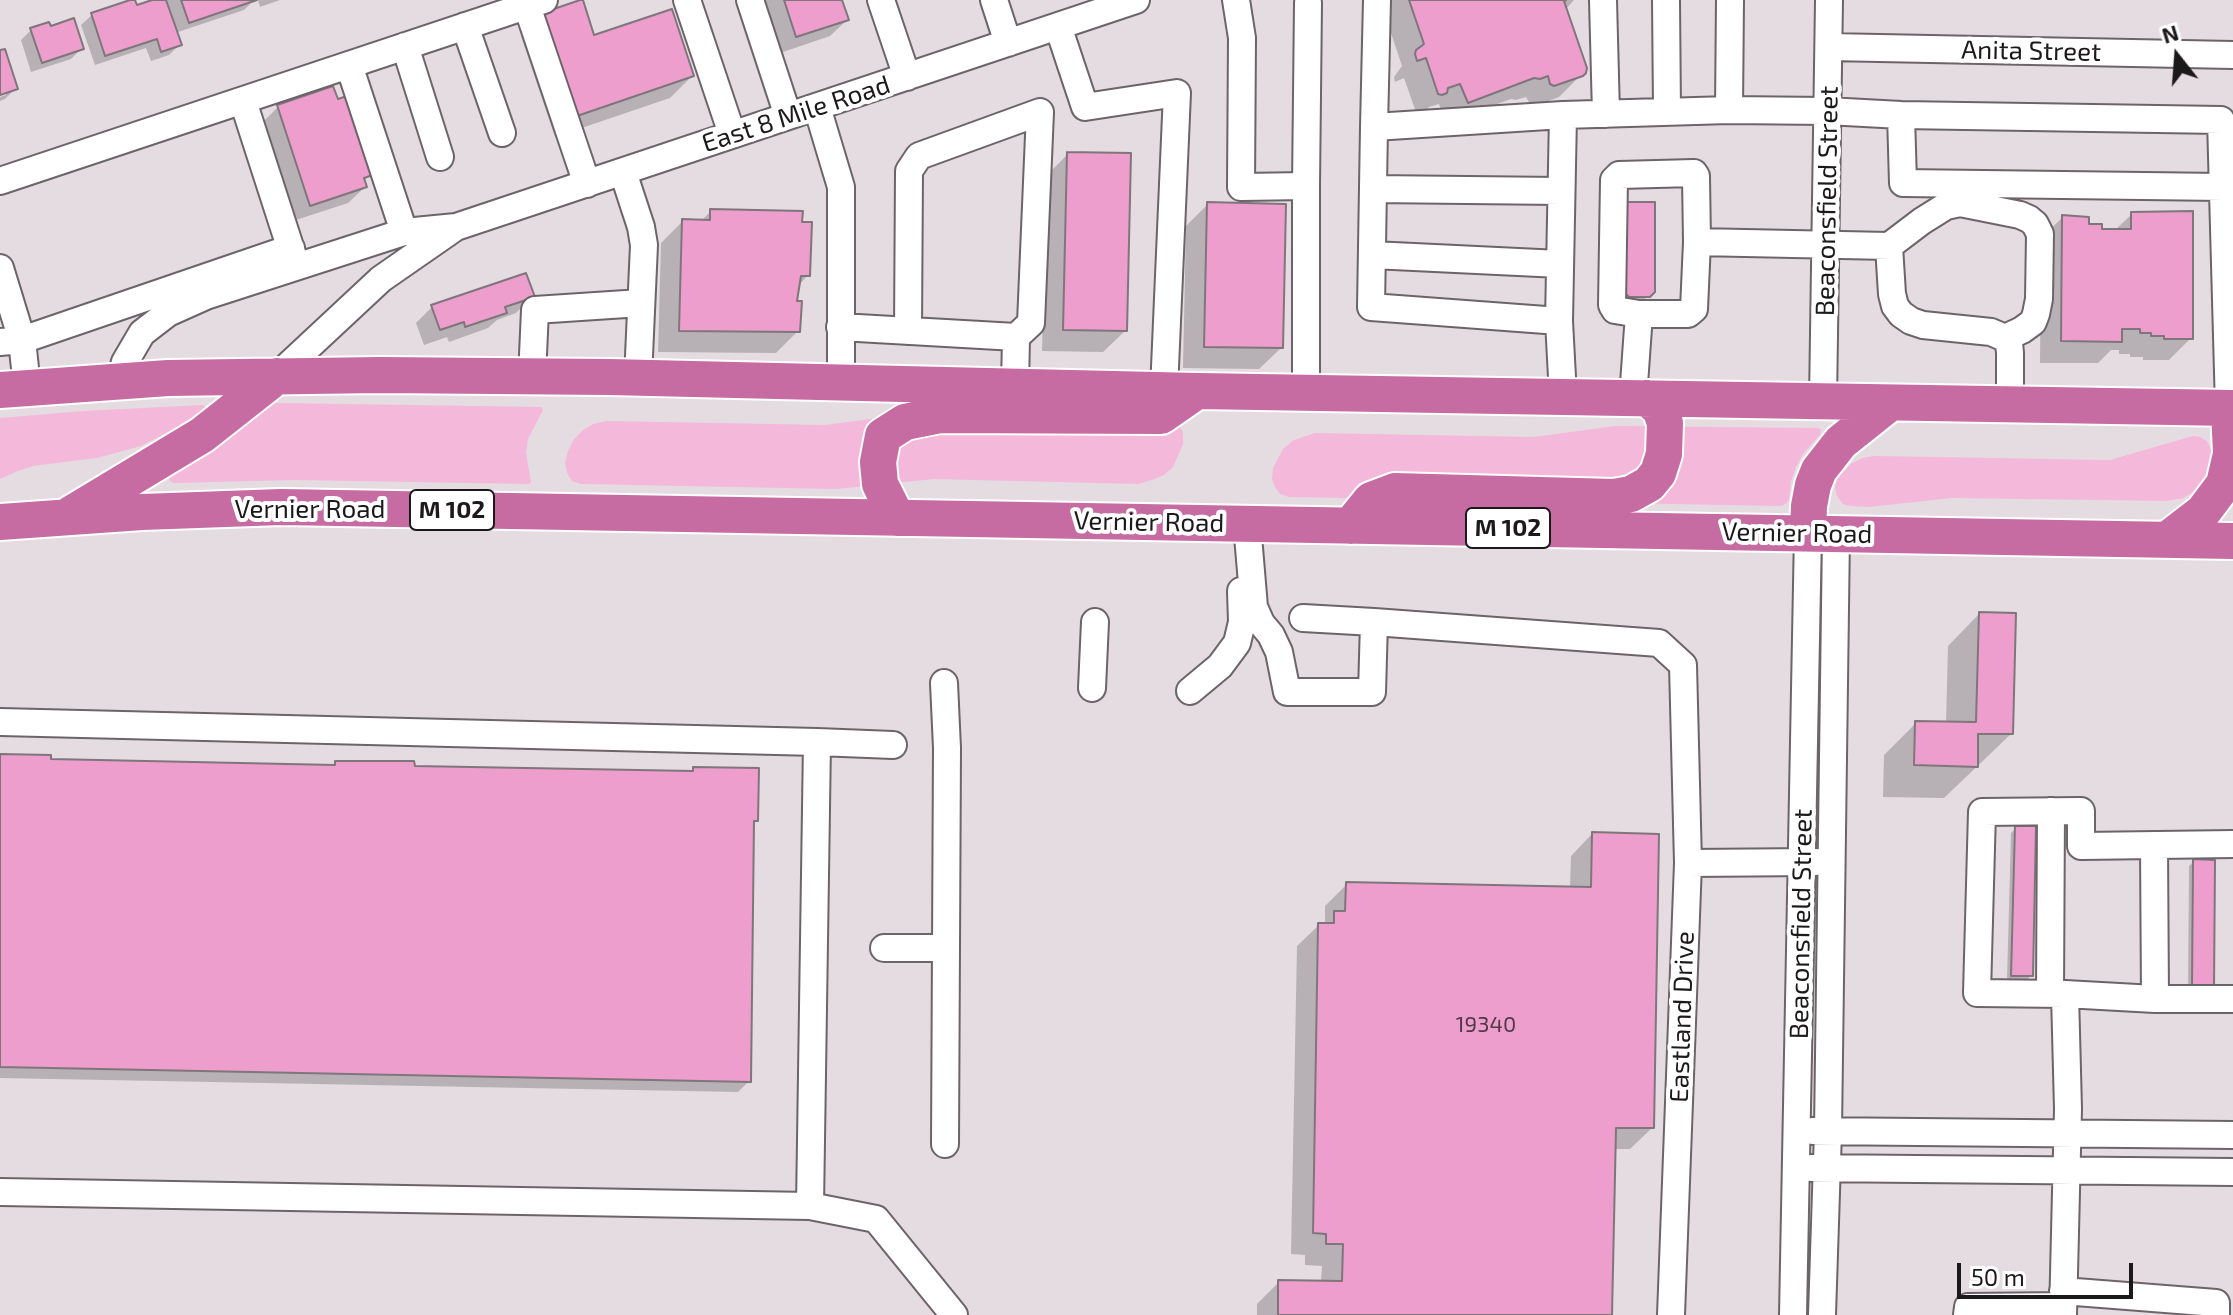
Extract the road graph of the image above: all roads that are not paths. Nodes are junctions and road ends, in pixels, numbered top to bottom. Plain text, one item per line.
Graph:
1 (687, 0) edge
2 (750, 0) edge
3 (881, 0) edge
4 (994, 0) edge
5 (1136, 0) edge
6 (1236, 0) edge
7 (1377, 0) edge
8 (1603, 0) edge
9 (1666, 0) edge
10 (1730, 0) edge
11 (1829, 0) edge
12 (536, 3) edge
13 (1308, 3) dead end
14 (1097, 6) edge
15 (465, 26) junction
16 (1058, 26) junction
17 (1008, 43) junction
18 (405, 46) junction
19 (1829, 47) junction
20 (2233, 55) edge
21 (349, 65) junction
22 (907, 77) junction
23 (243, 101) junction
24 (817, 107) junction
25 (1729, 110) junction
26 (1667, 111) junction
27 (1827, 111) junction
28 (1606, 114) junction
29 (1563, 115) junction
30 (1901, 115) junction
31 (788, 116) junction
32 (1374, 127) junction
33 (502, 133) dead end
34 (732, 134) junction
35 (440, 157) dead end
36 (623, 172) junction
37 (0, 181) edge
38 (587, 184) junction
39 (1306, 186) junction
40 (2223, 187) junction
41 (1373, 189) junction
42 (1561, 191) junction
43 (456, 227) junction
44 (404, 232) junction
45 (1697, 242) junction
46 (1826, 245) junction
47 (1889, 246) junction
48 (1372, 255) junction
49 (294, 257) junction
50 (1560, 264) junction
51 (0, 268) edge
52 (641, 303) junction
53 (1639, 314) junction
54 (1559, 321) junction
55 (840, 327) junction
56 (908, 331) junction
57 (1016, 337) junction
58 (2005, 338) junction
59 (11, 341) edge
60 (277, 376) junction
61 (532, 377) junction
62 (638, 378) junction
63 (120, 380) junction
64 (841, 382) junction
65 (1015, 387) junction
66 (13, 389) edge
67 (1180, 390) junction
68 (1306, 392) junction
69 (1563, 396) junction
70 (1640, 398) junction
71 (1823, 401) junction
72 (1890, 403) junction
73 (2010, 405) junction
74 (2231, 408) edge
75 (66, 517) junction
76 (897, 518) junction
77 (0, 522) edge
78 (1247, 524) junction
79 (1350, 526) junction
80 (1822, 533) junction
81 (2168, 539) junction
82 (2233, 541) edge
83 (1303, 618) dead end
84 (1095, 622) dead end
85 (1374, 622) junction
86 (944, 683) dead end
87 (1092, 688) dead end
88 (1190, 691) dead end
89 (0, 722) edge
90 (817, 742) junction
91 (893, 745) dead end
92 (2051, 811) junction
93 (2233, 844) edge
94 (2154, 845) junction
95 (1801, 862) junction
96 (1688, 863) junction
97 (1832, 863) junction
98 (884, 948) dead end
99 (946, 948) junction
100 (2057, 994) junction
101 (2155, 999) junction
102 (2233, 999) edge
103 (1798, 1130) junction
104 (1828, 1131) junction
105 (2068, 1133) junction
106 (2233, 1135) edge
107 (945, 1144) dead end
108 (1796, 1167) junction
109 (1826, 1169) junction
110 (2067, 1169) junction
111 (2233, 1172) edge
112 (0, 1192) edge
113 (810, 1206) junction
114 (1795, 1247) junction
115 (1824, 1247) junction
116 (2063, 1304) edge
117 (2139, 1306) edge
118 (954, 1315) edge
119 (1671, 1315) edge
120 (1793, 1315) edge
121 (1822, 1315) edge
122 (1967, 1315) edge
123 (2216, 1315) edge

1 - 34 street
2 - 31 street
3 - 22 street
4 - 17 street
5 - 14 street, East 8 Mile Road
6 - 39 street
7 - 32 street
8 - 28 street
9 - 26 street
10 - 25 street
11 - 19 street, Beaconsfield Street
12 - 15 street
12 - 38 street
13 - 39 street
14 - 16 street, East 8 Mile Road
15 - 18 street
15 - 33 street
16 - 17 street, East 8 Mile Road
16 - 67 street
17 - 22 street, East 8 Mile Road
18 - 21 street
18 - 35 street
19 - 20 street, Anita Street
19 - 27 street, Beaconsfield Street
21 - 23 street
21 - 44 street
22 - 24 street, East 8 Mile Road
23 - 37 street
23 - 49 street
24 - 31 street, East 8 Mile Road
24 - 55 street
25 - 26 street
25 - 27 street
26 - 28 street
27 - 30 street
27 - 46 street, Beaconsfield Street
28 - 29 street
29 - 32 street
29 - 42 street
30 - 40 street
30 - 40 street
31 - 34 street, East 8 Mile Road
32 - 41 street
34 - 36 street, East 8 Mile Road
36 - 38 street, East 8 Mile Road
36 - 52 street
38 - 43 street, East 8 Mile Road
39 - 68 street
40 - 74 street
41 - 42 street
41 - 48 street
42 - 50 street
43 - 44 street, East 8 Mile Road
43 - 60 street, East 8 Mile Road
44 - 49 street, East 8 Mile Road
45 - 46 street
45 - 53 street
45 - 53 street
46 - 47 street
46 - 71 street, Beaconsfield Street
47 - 58 street
47 - 58 street
48 - 50 street
48 - 54 street
49 - 59 street
49 - 63 street, East 8 Mile Road
50 - 54 street
51 - 59 street
52 - 61 street
52 - 62 street
53 - 70 street
54 - 69 street
55 - 56 street
55 - 64 street
56 - 57 street
56 - 57 street
57 - 65 street
58 - 73 street
59 - 66 street
60 - 61 highway
60 - 63 highway
60 - 75 highway
61 - 62 highway
62 - 64 highway
63 - 66 highway
64 - 65 highway
65 - 67 highway
67 - 68 highway
67 - 76 highway
68 - 69 highway
69 - 70 highway
70 - 71 highway
70 - 79 highway
71 - 72 highway
72 - 73 highway
72 - 80 highway
73 - 74 highway
74 - 81 highway
75 - 76 highway, Vernier Road / M 102
75 - 77 highway, M 102
76 - 78 highway, Vernier Road / M 102
78 - 79 highway, Vernier Road / M 102
78 - 85 street
78 - 88 street
79 - 80 highway, Vernier Road / M 102
80 - 81 highway, Vernier Road / M 102
80 - 95 street, Beaconsfield Street
80 - 97 street, Beaconsfield Street
81 - 82 highway, Vernier Road / M 102
83 - 85 street, Eastland Drive
84 - 87 street
85 - 96 street, Eastland Drive
86 - 99 street
89 - 90 street
90 - 91 street
90 - 113 street
92 - 94 street
92 - 100 street
92 - 100 street
93 - 94 street
94 - 101 street
95 - 96 street
95 - 97 street
95 - 103 street, Beaconsfield Street
96 - 119 street, Eastland Drive
97 - 104 street, Beaconsfield Street
98 - 99 street
99 - 107 street
100 - 101 street
100 - 105 street
101 - 102 street
103 - 104 street
103 - 108 street, Beaconsfield Street
104 - 105 street
104 - 109 street, Beaconsfield Street
105 - 106 street
105 - 110 street
108 - 109 street
108 - 114 street, Beaconsfield Street
109 - 110 street
109 - 115 street, Beaconsfield Street
110 - 111 street
110 - 116 street
112 - 113 street
113 - 118 street
114 - 115 street
114 - 120 street, Beaconsfield Street
115 - 121 street, Beaconsfield Street
116 - 117 street
116 - 122 street
117 - 123 street

